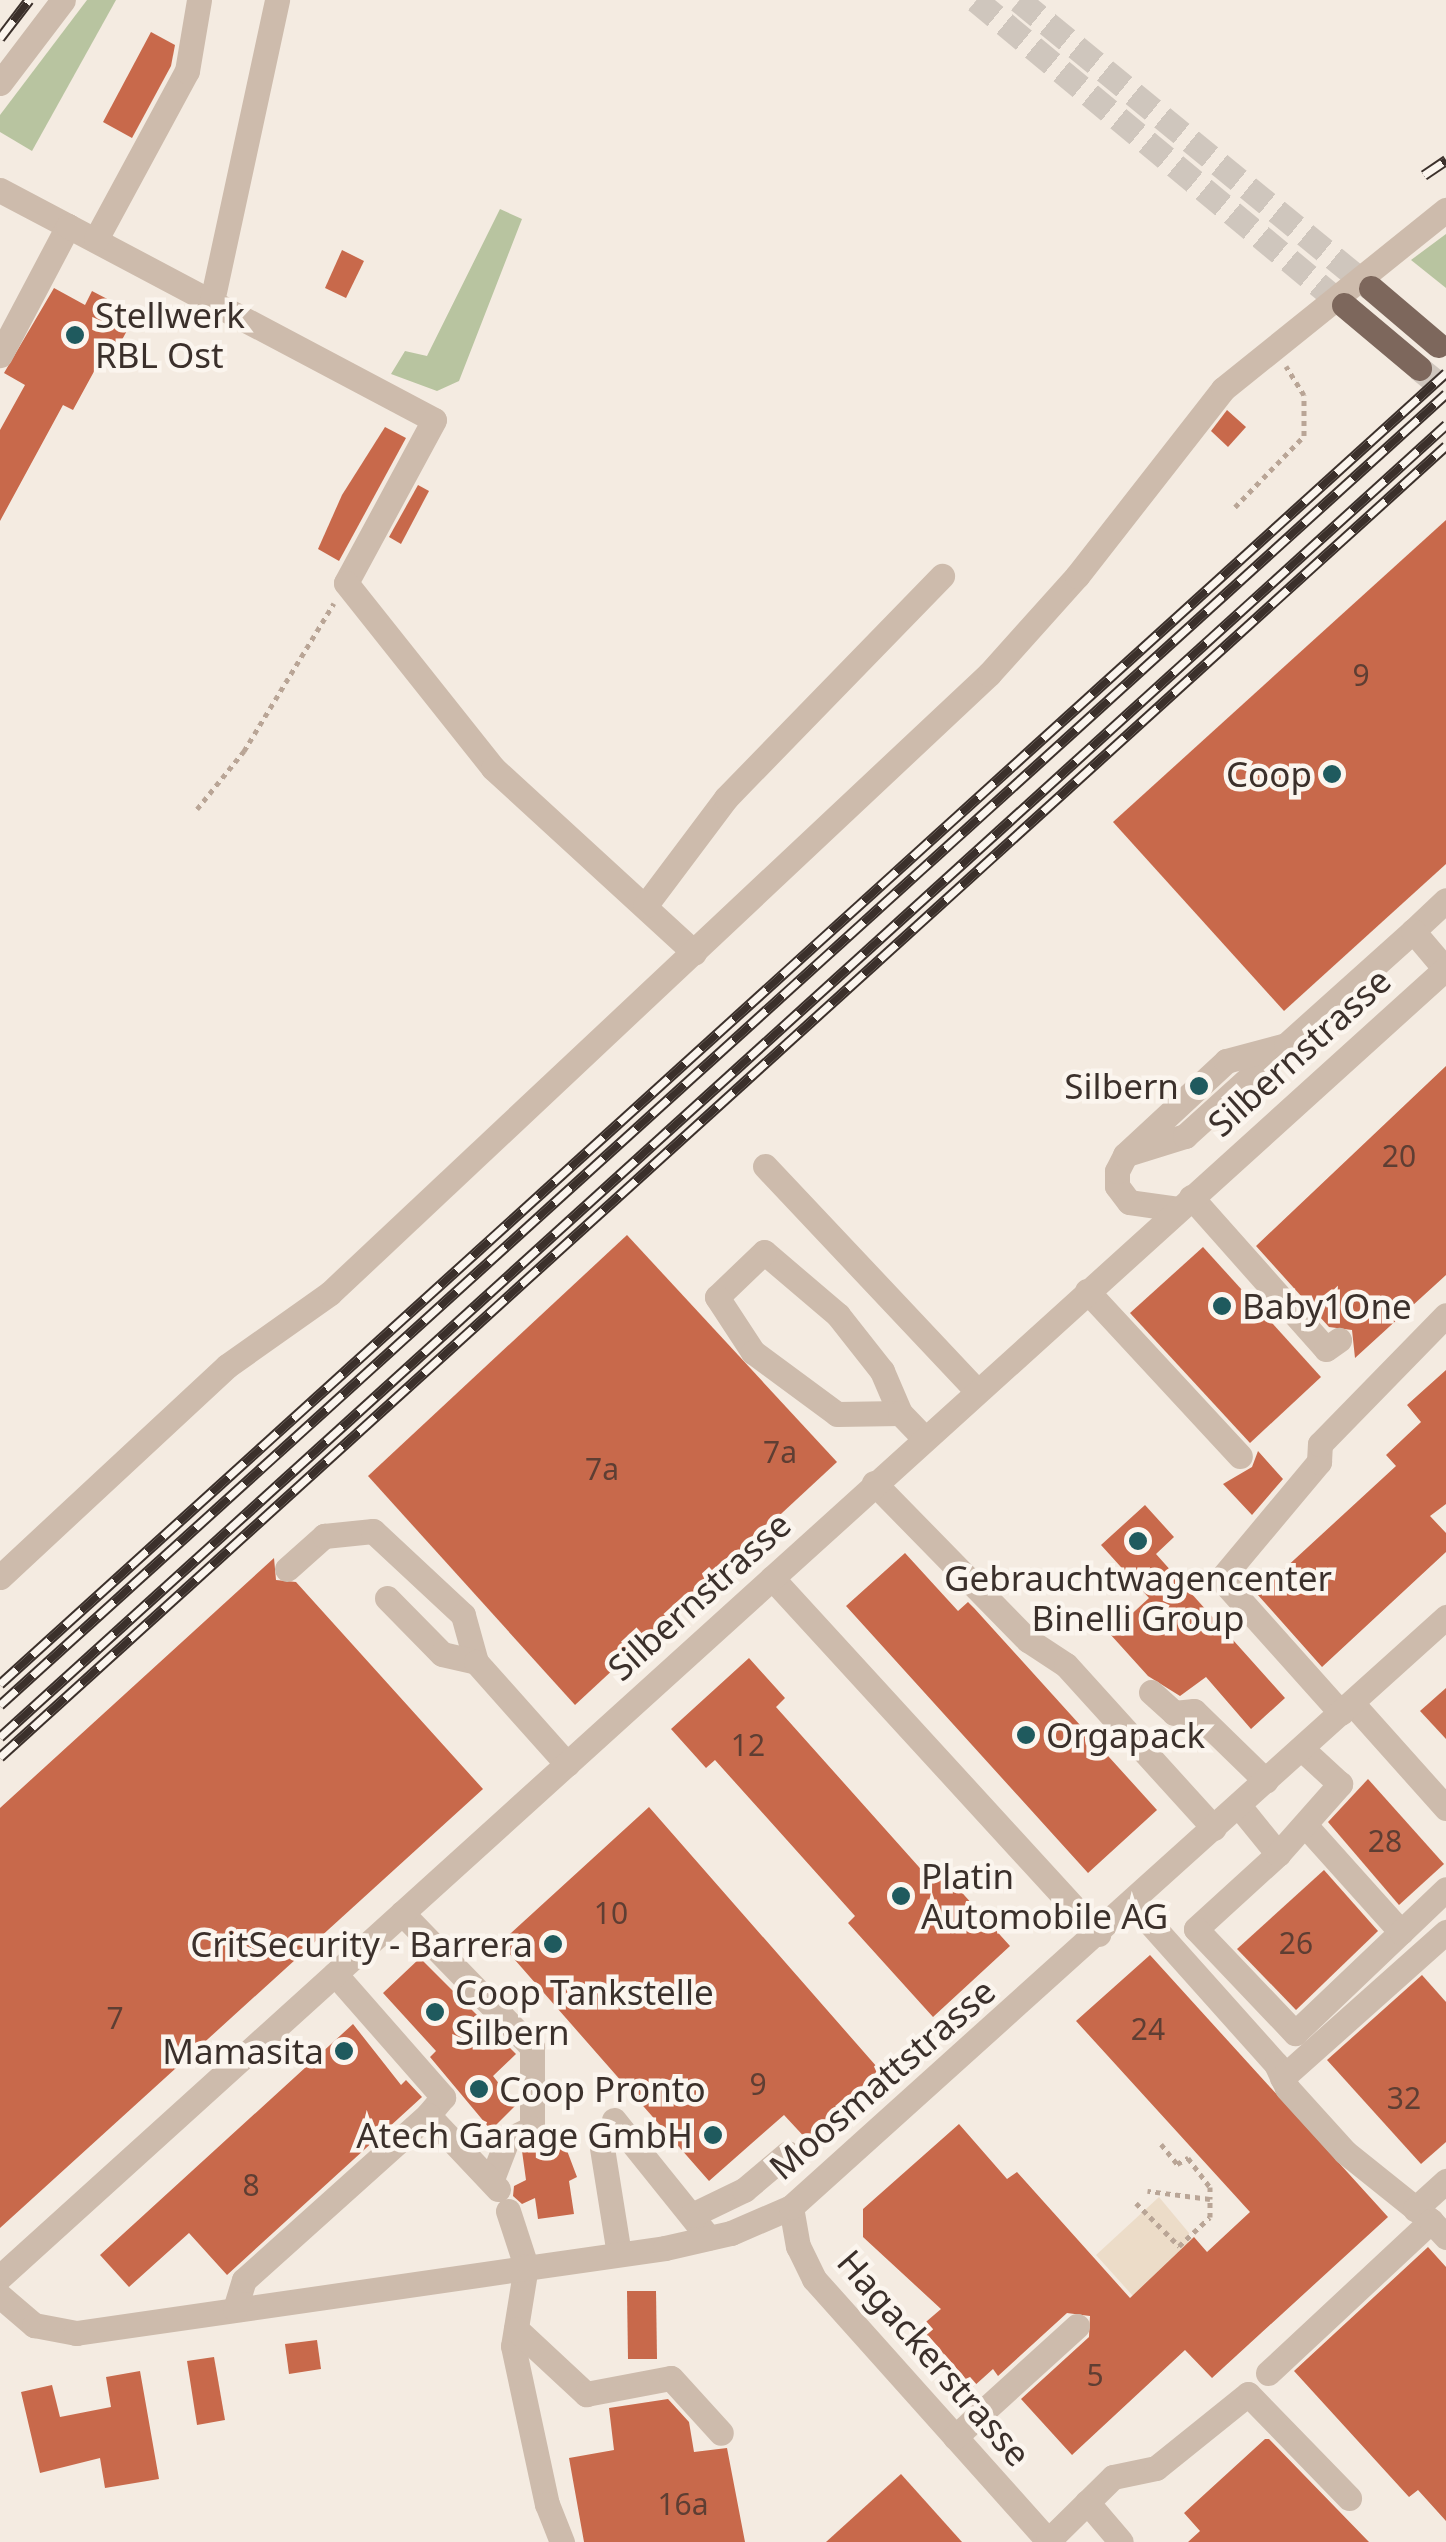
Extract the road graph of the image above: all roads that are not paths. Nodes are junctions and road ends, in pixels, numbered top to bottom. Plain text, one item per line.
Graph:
1 (63, 0) edge
2 (198, 0) edge
3 (277, 0) edge
4 (0, 83) edge
5 (0, 190) edge
6 (1446, 210) edge
7 (68, 226) junction
8 (96, 239) junction
9 (1371, 288) tunnel mouth
10 (212, 301) junction
11 (1344, 305) tunnel mouth
12 (1438, 345) tunnel mouth
13 (0, 355) edge
14 (1419, 368) tunnel mouth
15 (942, 576) dead end
16 (1446, 900) edge
17 (646, 906) junction
18 (1412, 931) junction
19 (694, 952) junction
20 (1446, 969) edge
21 (765, 1166) dead end
22 (1184, 1203) junction
23 (1086, 1290) junction
24 (1446, 1315) edge
25 (1339, 1340) dead end
26 (975, 1389) junction
27 (900, 1413) junction
28 (923, 1437) junction
29 (1240, 1456) dead end
30 (874, 1482) junction
31 (287, 1569) dead end
32 (0, 1577) edge
33 (772, 1578) junction
34 (387, 1598) dead end
35 (1446, 1618) edge
36 (476, 1662) junction
37 (1152, 1692) dead end
38 (1346, 1708) junction
39 (1302, 1748) junction
40 (567, 1764) junction
41 (1266, 1781) junction
42 (1238, 1806) junction
43 (1446, 1808) edge
44 (1305, 1825) junction
45 (1214, 1828) junction
46 (1278, 1854) junction
47 (1446, 1889) edge
48 (1132, 1903) junction
49 (402, 1913) junction
50 (1401, 1932) junction
51 (1098, 1934) junction
52 (1441, 1947) edge
53 (335, 1974) junction
54 (1282, 2078) junction
55 (428, 2114) junction
56 (614, 2120) dead end
57 (602, 2148) dead end
58 (788, 2153) dead end
59 (1446, 2181) edge
60 (500, 2194) junction
61 (791, 2207) junction
62 (692, 2215) junction
63 (1431, 2222) edge
64 (710, 2238) junction
65 (619, 2254) junction
66 (526, 2266) junction
67 (0, 2277) edge
68 (0, 2296) edge
69 (235, 2309) junction
70 (1077, 2326) dead end
71 (516, 2329) junction
72 (1268, 2373) dead end
73 (992, 2384) dead end
74 (950, 2432) junction
75 (721, 2433) dead end
76 (1349, 2498) dead end
77 (1087, 2502) junction
78 (562, 2542) edge
79 (1048, 2542) edge
80 (1121, 2542) edge

1 - 4 street
2 - 8 street
3 - 10 street
5 - 7 street
6 - 19 street
7 - 8 street
7 - 13 street
8 - 10 street
9 - 12 main road
10 - 17 street
11 - 14 main road
15 - 17 street
16 - 18 street
17 - 19 street
18 - 20 street
18 - 22 street
19 - 32 street
20 - 22 street, Silbernstrasse
21 - 26 street
22 - 23 street, Silbernstrasse
22 - 25 street
23 - 26 street, Silbernstrasse
23 - 29 street
24 - 38 street
26 - 28 street, Silbernstrasse
27 - 27 street
27 - 28 street
28 - 30 street, Silbernstrasse
30 - 33 street, Silbernstrasse
30 - 45 street
31 - 36 street
33 - 40 street, Silbernstrasse
33 - 51 street
34 - 36 street
35 - 38 street, Moosmattstrasse
36 - 40 street
37 - 41 street
38 - 39 street, Moosmattstrasse
38 - 43 street
39 - 41 street, Moosmattstrasse
39 - 44 street
40 - 49 street, Silbernstrasse
41 - 42 street, Moosmattstrasse
42 - 45 street, Moosmattstrasse
42 - 46 street
44 - 46 street
44 - 50 street
45 - 48 street, Moosmattstrasse
46 - 50 street
47 - 50 street
48 - 51 street, Moosmattstrasse
48 - 54 street
49 - 53 street, Silbernstrasse
49 - 60 street
51 - 61 street, Moosmattstrasse
52 - 54 street
53 - 55 street
53 - 67 street, Silbernstrasse
54 - 63 street
55 - 60 street
55 - 69 street
56 - 62 street
57 - 65 street
58 - 62 street
59 - 63 street
60 - 66 street
61 - 64 street, Moosmattstrasse
61 - 74 street, Hagackerstrasse
62 - 64 street
63 - 72 street
64 - 65 street, Moosmattstrasse
65 - 66 street, Moosmattstrasse
66 - 69 street, Moosmattstrasse
66 - 71 street
68 - 69 street, Moosmattstrasse
70 - 74 street
71 - 75 street
71 - 78 street
73 - 74 street
74 - 79 street, Hagackerstrasse
76 - 77 street
77 - 79 street
77 - 80 street

